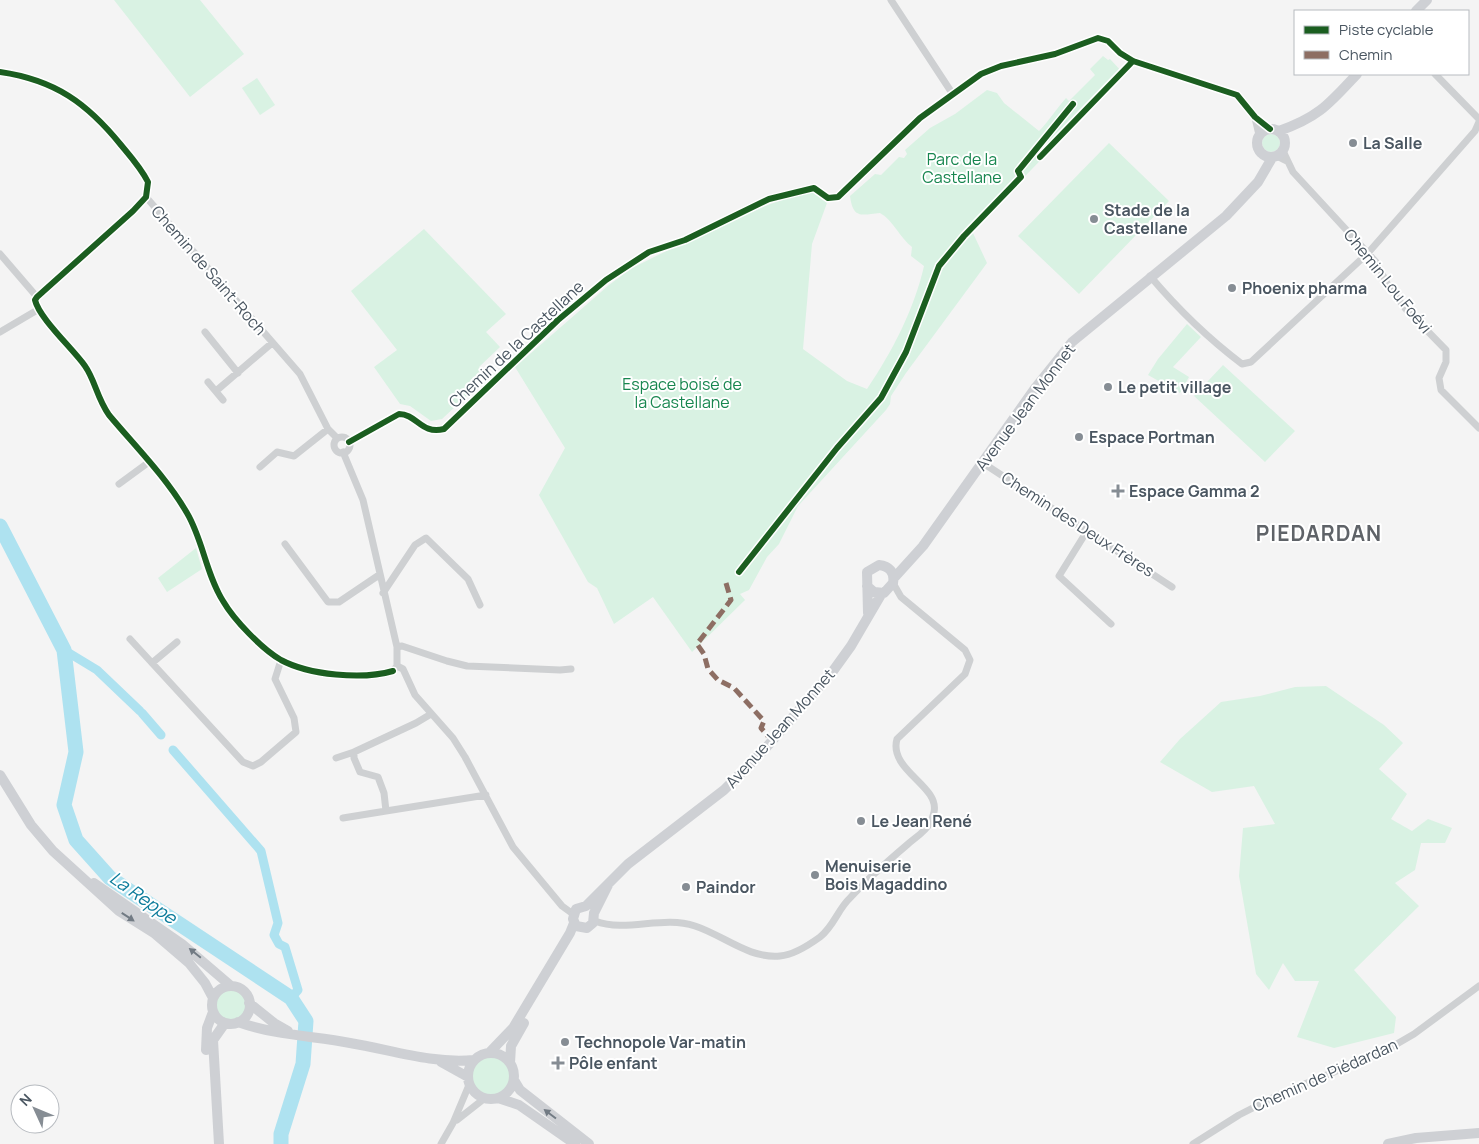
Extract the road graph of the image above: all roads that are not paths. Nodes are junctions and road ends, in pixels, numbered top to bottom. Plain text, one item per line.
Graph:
1 (891, 0) edge
2 (1426, 0) edge
3 (1417, 10) edge
4 (0, 72) edge
5 (1357, 75) edge
6 (1436, 75) edge
7 (952, 93) junction
8 (1255, 117) junction
9 (1479, 121) edge
10 (1299, 125) junction
11 (1274, 130) junction
12 (1259, 135) junction
13 (1277, 154) junction
14 (146, 197) junction
15 (1368, 253) junction
16 (0, 254) edge
17 (1150, 276) junction
18 (36, 296) junction
19 (39, 309) junction
20 (0, 332) edge
21 (206, 332) dead end
22 (272, 343) junction
23 (238, 372) junction
24 (208, 382) dead end
25 (216, 391) junction
26 (223, 400) dead end
27 (1479, 428) edge
28 (328, 429) junction
29 (337, 438) junction
30 (349, 442) junction
31 (343, 452) junction
32 (149, 462) junction
33 (983, 463) junction
34 (260, 467) dead end
35 (119, 484) dead end
36 (1088, 531) junction
37 (285, 544) dead end
38 (915, 555) junction
39 (888, 567) junction
40 (379, 574) junction
41 (894, 581) junction
42 (867, 586) junction
43 (1172, 586) dead end
44 (383, 593) junction
45 (883, 593) junction
46 (902, 597) junction
47 (480, 606) dead end
48 (868, 614) junction
49 (1111, 624) dead end
50 (130, 639) dead end
51 (177, 642) dead end
52 (397, 647) junction
53 (281, 660) junction
54 (152, 663) junction
55 (571, 669) dead end
56 (398, 671) junction
57 (431, 714) junction
58 (354, 752) junction
59 (336, 758) dead end
60 (0, 775) edge
61 (486, 796) junction
62 (386, 811) junction
63 (343, 818) dead end
64 (64, 862) junction
65 (592, 913) junction
66 (574, 918) junction
67 (584, 929) junction
68 (231, 986) junction
69 (1479, 986) edge
70 (213, 998) junction
71 (249, 1003) junction
72 (213, 1012) junction
73 (238, 1022) junction
74 (225, 1023) junction
75 (291, 1033) junction
76 (489, 1053) junction
77 (438, 1060) junction
78 (474, 1060) junction
79 (510, 1063) junction
80 (514, 1080) junction
81 (469, 1081) junction
82 (485, 1098) junction
83 (498, 1098) junction
84 (217, 1121) junction
85 (453, 1123) junction
86 (1479, 1133) edge
87 (219, 1144) edge
88 (440, 1144) edge
89 (575, 1144) edge
90 (589, 1144) edge
91 (1193, 1144) edge
92 (1388, 1144) edge

1 - 7 street
2 - 3 main road
4 - 14 street, Chemin de Saint-Roch
5 - 10 main road
6 - 9 street
7 - 8 street, Chemin de la Castellane
7 - 30 street, Chemin de la Castellane
8 - 11 street, Chemin de la Castellane
8 - 12 street, Chemin de la Castellane
9 - 15 street
10 - 11 main road
10 - 13 main road
11 - 12 main road
11 - 13 main road
12 - 13 main road, Avenue Jean Monnet
13 - 15 street, Chemin Lou Foévi
13 - 17 main road, Avenue Jean Monnet
14 - 18 street
14 - 22 street, Chemin de Saint-Roch
15 - 17 street
15 - 27 street, Chemin Lou Foévi
16 - 18 street
17 - 33 main road, Avenue Jean Monnet
18 - 19 street
19 - 20 street
19 - 32 street
21 - 23 street
22 - 23 street
22 - 28 street, Chemin de Saint-Roch
23 - 25 street
24 - 25 street
25 - 26 street
28 - 29 street, Chemin de Saint-Roch
28 - 34 street
29 - 30 street
29 - 31 street
30 - 31 street
31 - 40 street
32 - 35 street
32 - 53 street
33 - 36 street, Chemin des Deux Frères
33 - 38 main road, Avenue Jean Monnet
36 - 43 street, Chemin des Deux Frères
36 - 49 street
37 - 40 street
38 - 39 main road, Avenue Jean Monnet
38 - 41 main road, Avenue Jean Monnet
39 - 41 main road
39 - 42 main road
40 - 44 street
41 - 45 main road
41 - 46 street
42 - 45 main road
42 - 48 main road
44 - 47 street
44 - 52 street
45 - 46 street
45 - 48 main road, Avenue Jean Monnet
46 - 65 street
48 - 65 main road, Avenue Jean Monnet
50 - 54 street
51 - 54 street
52 - 55 street
52 - 56 street
53 - 54 street
53 - 56 street
56 - 57 street
57 - 58 street
57 - 61 street
58 - 59 street
58 - 62 street
60 - 64 main road
61 - 62 street
61 - 66 street
62 - 63 street
68 -> 64 main road
64 -> 70 main road
65 - 66 main road, Avenue Jean Monnet
65 - 67 main road, Avenue Jean Monnet
66 - 67 main road
66 - 76 main road
67 - 79 main road, Avenue Jean Monnet
68 - 70 main road
68 - 71 main road
69 - 91 street, Chemin de Piédardan
70 - 72 main road
71 - 73 main road
71 - 75 main road
72 - 74 main road
72 - 84 main road
73 - 74 main road
73 - 75 main road
74 - 84 main road
75 - 77 main road
76 - 78 main road
76 - 79 main road
77 - 78 main road
77 - 81 main road
78 - 81 main road
79 - 80 main road
80 - 83 main road
90 -> 80 main road
81 - 82 main road
81 - 85 street
82 - 83 main road
82 - 85 street
83 - 89 main road
84 - 87 main road
85 - 88 street
86 - 92 main road

